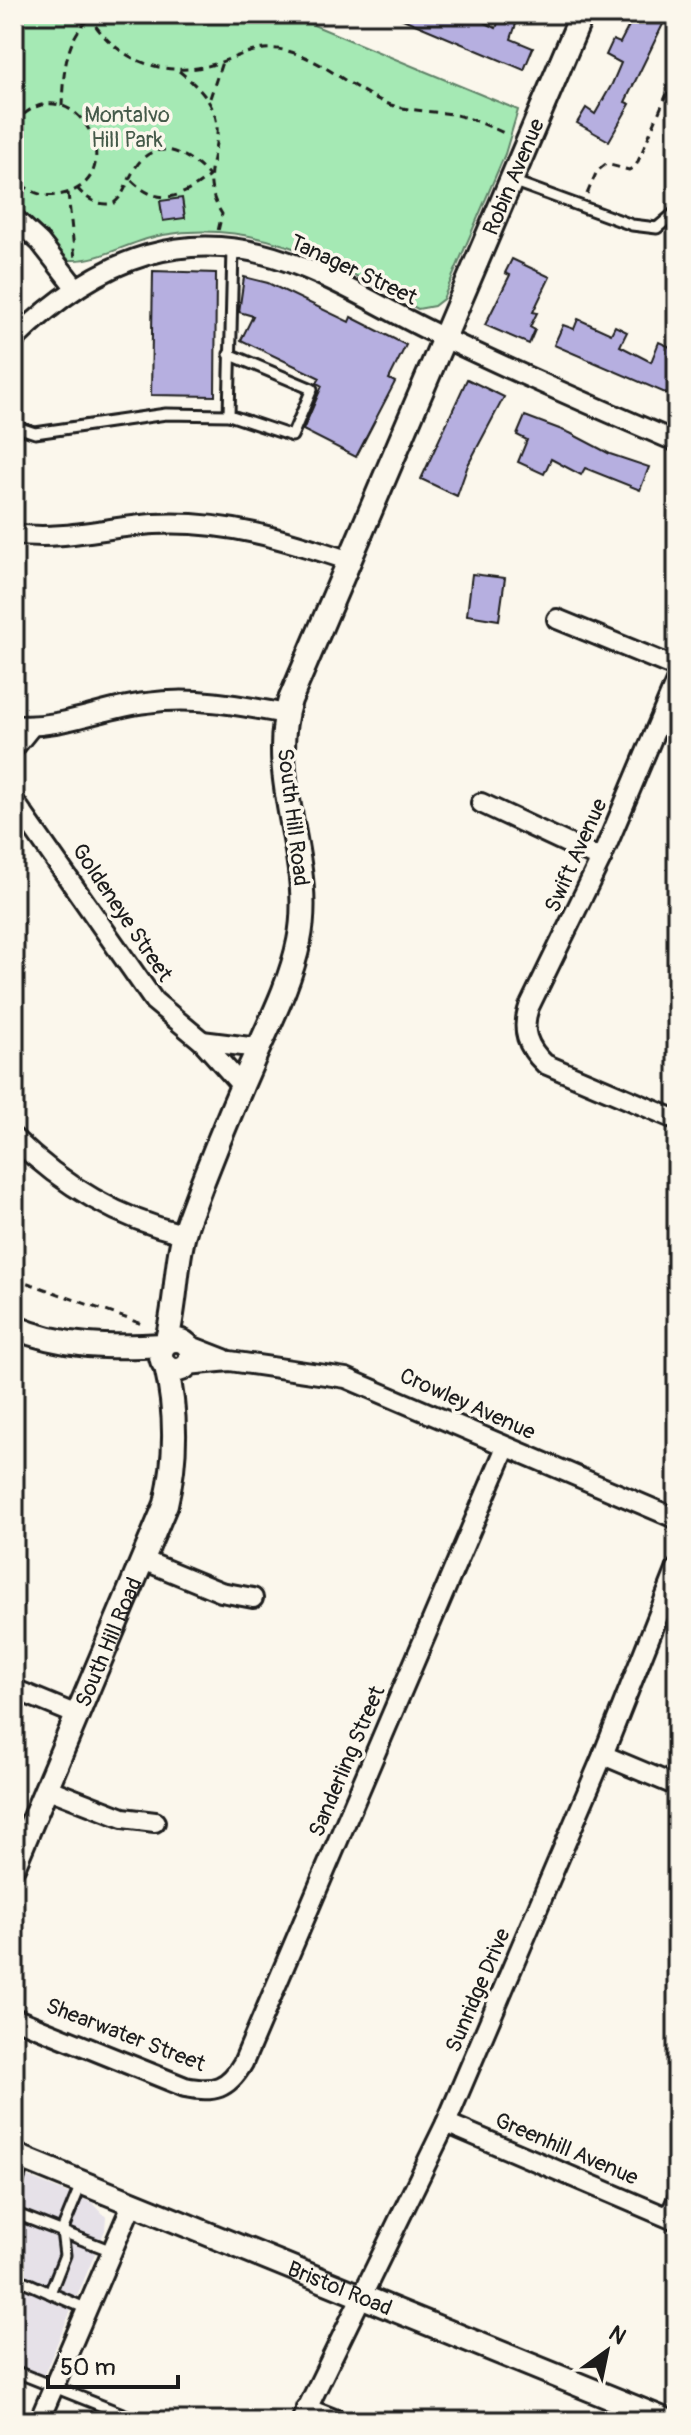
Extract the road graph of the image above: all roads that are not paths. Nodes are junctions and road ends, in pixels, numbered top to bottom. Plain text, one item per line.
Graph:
1 (582, 14) edge
2 (512, 181) junction
3 (677, 211) edge
4 (14, 218) edge
5 (225, 248) junction
6 (75, 287) junction
7 (445, 338) junction
8 (14, 340) edge
9 (229, 354) junction
10 (229, 415) junction
11 (14, 426) edge
12 (677, 442) edge
13 (14, 534) edge
14 (350, 561) junction
15 (557, 619) dead end
16 (677, 668) edge
17 (677, 679) edge
18 (286, 714) junction
19 (22, 726) edge
20 (14, 748) edge
21 (14, 801) edge
22 (481, 803) dead end
23 (601, 859) junction
24 (202, 1041) junction
25 (258, 1048) junction
26 (242, 1086) junction
27 (677, 1120) edge
28 (14, 1138) edge
29 (183, 1234) junction
30 (14, 1327) edge
31 (176, 1355) junction
32 (506, 1447) junction
33 (677, 1519) edge
34 (143, 1560) junction
35 (677, 1568) edge
36 (253, 1598) dead end
37 (14, 1689) edge
38 (77, 1715) junction
39 (603, 1755) junction
40 (677, 1786) edge
41 (46, 1788) junction
42 (155, 1822) dead end
43 (14, 1865) edge
44 (14, 2018) edge
45 (222, 2089) joint
46 (446, 2123) junction
47 (20, 2157) edge
48 (82, 2182) junction
49 (14, 2192) edge
50 (677, 2200) edge
51 (133, 2202) junction
52 (14, 2213) edge
53 (62, 2231) junction
54 (112, 2251) junction
55 (14, 2277) edge
56 (50, 2293) junction
57 (365, 2296) junction
58 (87, 2309) junction
59 (14, 2371) edge
60 (54, 2387) junction
61 (304, 2414) edge
62 (39, 2421) edge
63 (140, 2421) edge
64 (339, 2421) edge
65 (668, 2421) edge

1 - 2 street, Robin Avenue
2 - 3 lane
2 - 7 street, Robin Avenue
4 - 6 street
5 - 6 street, Tanager Street
5 - 7 street, Tanager Street
5 - 9 lane
6 - 8 street, Tanager Street
7 - 12 street, Tanager Street
7 - 14 street, South Hill Road
9 - 10 lane
9 - 10 lane
10 - 11 lane
13 - 14 street
14 - 18 street, South Hill Road
15 - 16 street
17 - 23 street, Swift Avenue
18 - 19 street
18 - 25 street, South Hill Road
19 - 20 street
21 - 24 street, Goldeneye Street
22 - 23 street
23 - 27 street, Swift Avenue
24 - 25 street
24 - 26 street, Goldeneye Street
25 - 26 street, South Hill Road
26 - 29 street, South Hill Road
28 - 29 street
29 - 31 street, South Hill Road
30 - 31 street
31 - 32 street, Crowley Avenue
31 - 34 street, South Hill Road
32 - 33 street, Crowley Avenue
32 - 45 street, Sanderling Street
34 - 36 street
34 - 38 street, South Hill Road
35 - 39 street, Sunridge Drive
37 - 38 street
38 - 41 street, South Hill Road
39 - 40 street
39 - 46 street, Sunridge Drive
41 - 42 street
41 - 43 street, South Hill Road
44 - 45 street, Shearwater Street
46 - 50 street, Greenhill Avenue
46 - 57 street, Sunridge Drive
47 - 48 street, Bristol Road
47 - 49 lane
48 - 51 street, Bristol Road
48 - 53 lane
51 - 54 street
51 - 57 street, Bristol Road
52 - 53 lane
53 - 54 lane
53 - 56 lane
54 - 58 street
55 - 56 lane
56 - 58 lane
57 - 61 street, Sunridge Drive
57 - 65 street, Bristol Road
58 - 60 street
59 - 60 lane
60 - 62 street
60 - 63 lane
61 - 64 street

